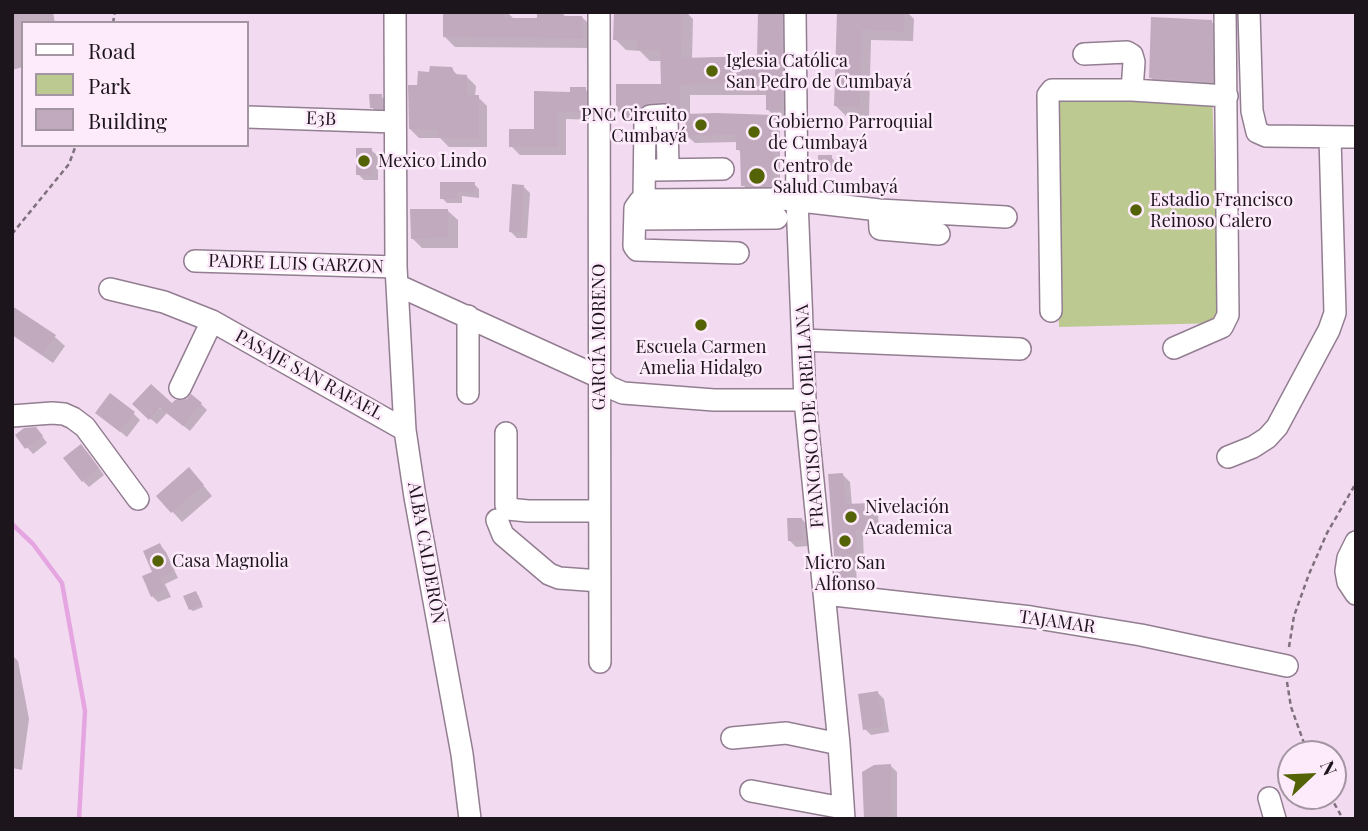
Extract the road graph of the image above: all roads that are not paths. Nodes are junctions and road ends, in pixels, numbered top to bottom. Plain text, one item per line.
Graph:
1 (395, 12) edge
2 (599, 12) edge
3 (795, 12) edge
4 (1226, 12) edge
5 (1249, 12) edge
6 (1084, 54) dead end
7 (1132, 90) junction
8 (1227, 96) junction
9 (248, 117) edge
10 (395, 122) junction
11 (1329, 137) junction
12 (1356, 137) edge
13 (668, 169) junction
14 (723, 169) dead end
15 (645, 170) junction
16 (797, 200) junction
17 (639, 209) junction
18 (879, 209) junction
19 (1006, 217) dead end
20 (777, 218) dead end
21 (939, 234) dead end
22 (738, 253) dead end
23 (195, 261) dead end
24 (396, 276) junction
25 (110, 289) dead end
26 (1051, 312) dead end
27 (468, 316) junction
28 (212, 321) junction
29 (803, 340) junction
30 (1174, 348) dead end
31 (1020, 349) dead end
32 (599, 377) junction
33 (180, 387) dead end
34 (468, 393) dead end
35 (805, 400) junction
36 (12, 416) edge
37 (405, 430) junction
38 (506, 433) dead end
39 (1228, 457) dead end
40 (138, 499) dead end
41 (599, 511) junction
42 (497, 520) dead end
43 (1356, 542) edge
44 (600, 581) junction
45 (825, 594) junction
46 (1356, 594) edge
47 (600, 662) dead end
48 (1287, 666) road end
49 (732, 738) dead end
50 (839, 744) junction
51 (751, 791) dead end
52 (1269, 798) dead end
53 (843, 813) edge
54 (470, 819) edge
55 (1275, 819) edge

1 - 10 street, ALBA CALDERÓN
2 - 32 street, GARCÍA MORENO
3 - 16 street, FRANCISCO DE ORELLANA
4 - 8 street
5 - 11 street
6 - 7 street
7 - 8 street
7 - 26 street
8 - 30 street
9 - 10 street, E3B
10 - 24 street, ALBA CALDERÓN
11 - 12 street
11 - 39 street
13 - 14 street
13 - 15 street
13 - 15 street
15 - 17 street
16 - 17 street
16 - 18 street
16 - 29 street, FRANCISCO DE ORELLANA
17 - 20 street
17 - 22 street
18 - 19 street
18 - 21 street
23 - 24 street, PADRE LUIS GARZON
24 - 27 street, PADRE LUIS GARZON
24 - 37 street, ALBA CALDERÓN
25 - 28 street, PASAJE SAN RAFAEL
27 - 32 street, PADRE LUIS GARZON
27 - 34 street
28 - 33 street
28 - 37 street, PASAJE SAN RAFAEL
29 - 31 street
29 - 35 street, FRANCISCO DE ORELLANA
32 - 35 street, PADRE LUIS GARZON
32 - 41 street, GARCÍA MORENO
35 - 45 street, FRANCISCO DE ORELLANA
36 - 40 street
37 - 54 street, ALBA CALDERÓN
38 - 41 street
41 - 44 street, GARCÍA MORENO
42 - 44 street
43 - 46 street
44 - 47 street, GARCÍA MORENO
45 - 48 street, TAJAMAR
45 - 50 street, FRANCISCO DE ORELLANA
49 - 50 street
50 - 53 street, FRANCISCO DE ORELLANA
51 - 53 street
52 - 55 street

